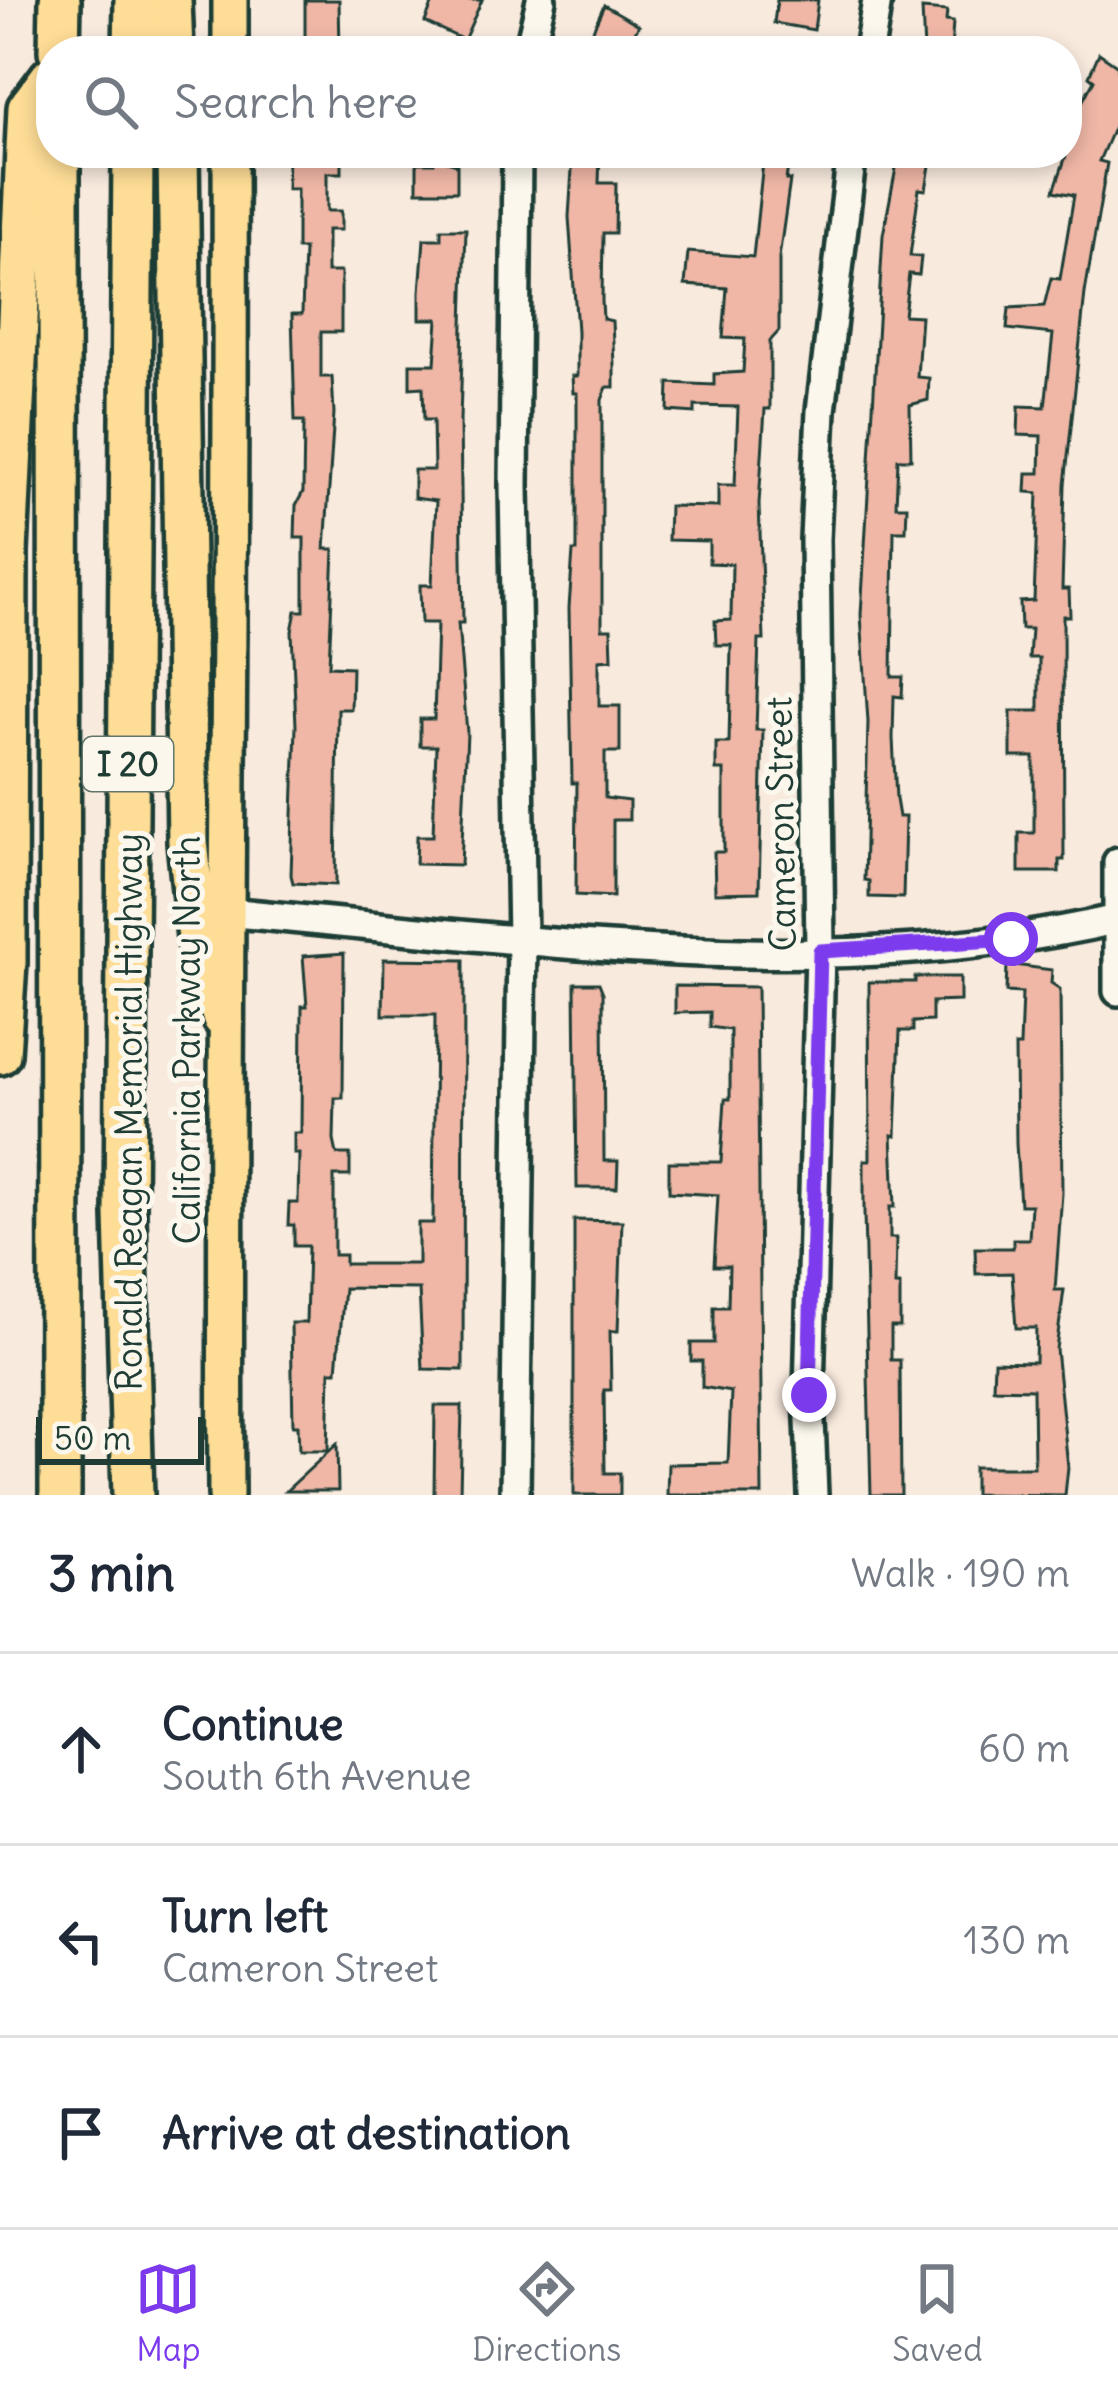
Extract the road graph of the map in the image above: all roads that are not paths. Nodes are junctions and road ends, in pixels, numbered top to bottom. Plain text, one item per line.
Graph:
1 (59, 0) edge
2 (135, 0) edge
3 (171, 0) edge
4 (230, 0) edge
5 (541, 0) edge
6 (878, 0) edge
7 (59, 36) edge
8 (134, 36) edge
9 (172, 36) edge
10 (230, 36) edge
11 (533, 36) edge
12 (872, 36) edge
13 (36, 97) edge
14 (59, 168) edge
15 (134, 168) edge
16 (178, 168) edge
17 (230, 168) edge
18 (517, 168) edge
19 (850, 168) edge
20 (1118, 862) edge
21 (225, 912) junction
22 (1118, 919) edge
23 (522, 938) junction
24 (820, 951) junction
25 (1118, 991) edge
26 (223, 1018) junction
27 (0, 1054) edge
28 (59, 1495) edge
29 (133, 1495) edge
30 (226, 1495) edge
31 (515, 1495) edge
32 (813, 1495) edge

1 - 7 highway
2 - 8 highway
3 - 9 highway
4 - 10 main road
5 - 11 street
6 - 12 street
13 - 27 highway
14 - 28 highway, Ronald Reagan Memorial Highway / I 20
15 - 29 highway, Ronald Reagan Memorial Highway / I 20
16 - 26 highway
17 - 21 main road, California Parkway North
18 - 23 street
19 - 24 street, Cameron Street
20 - 22 street
21 - 23 street
21 - 26 main road, California Parkway North
22 - 24 street
22 - 25 street
23 - 24 street
23 - 31 street
24 - 32 street, Cameron Street
26 - 30 main road, California Parkway North

